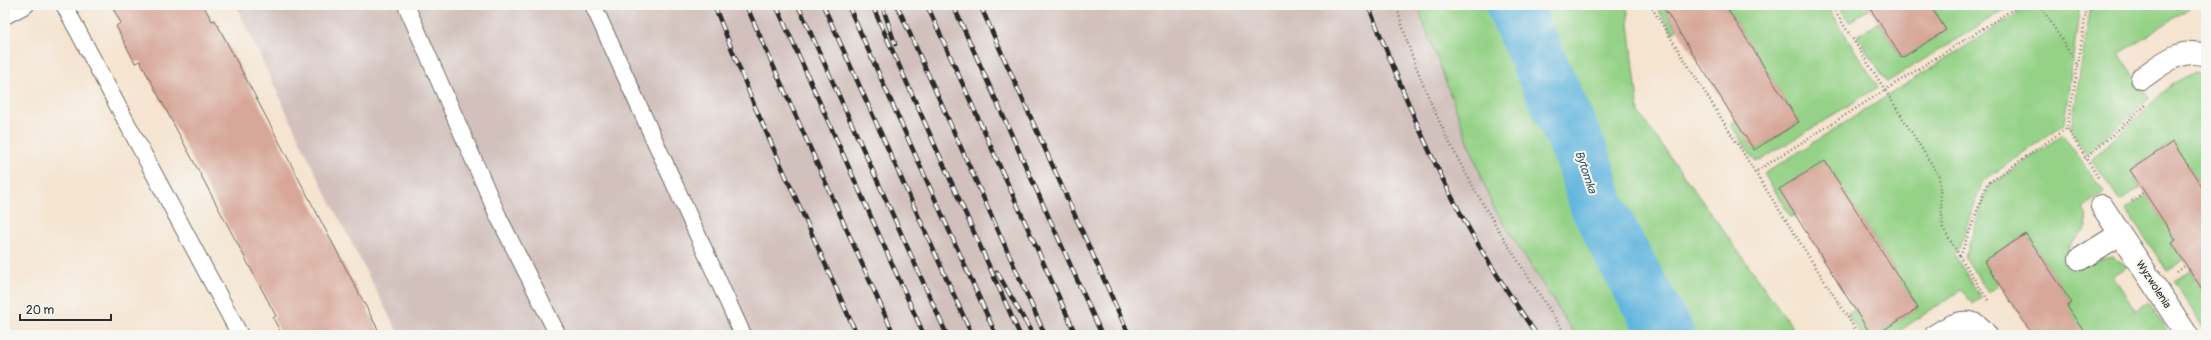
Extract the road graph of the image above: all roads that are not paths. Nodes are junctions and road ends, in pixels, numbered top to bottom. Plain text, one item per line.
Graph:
1 (26, 5) edge
2 (64, 5) edge
3 (406, 5) edge
4 (593, 5) edge
5 (5, 16) edge
6 (2206, 55) edge
7 (2142, 78) road end
8 (2102, 206) dead end
9 (2120, 234) junction
10 (2080, 259) dead end
11 (240, 335) edge
12 (558, 335) edge
13 (743, 335) edge
14 (1936, 335) edge
15 (1986, 335) edge
16 (2187, 335) edge

1 - 5 lane
2 - 11 lane
3 - 12 lane
4 - 13 lane
6 - 7 street
8 - 9 street, Wyzwolenia
9 - 10 street
9 - 16 street, Wyzwolenia
14 - 15 street

